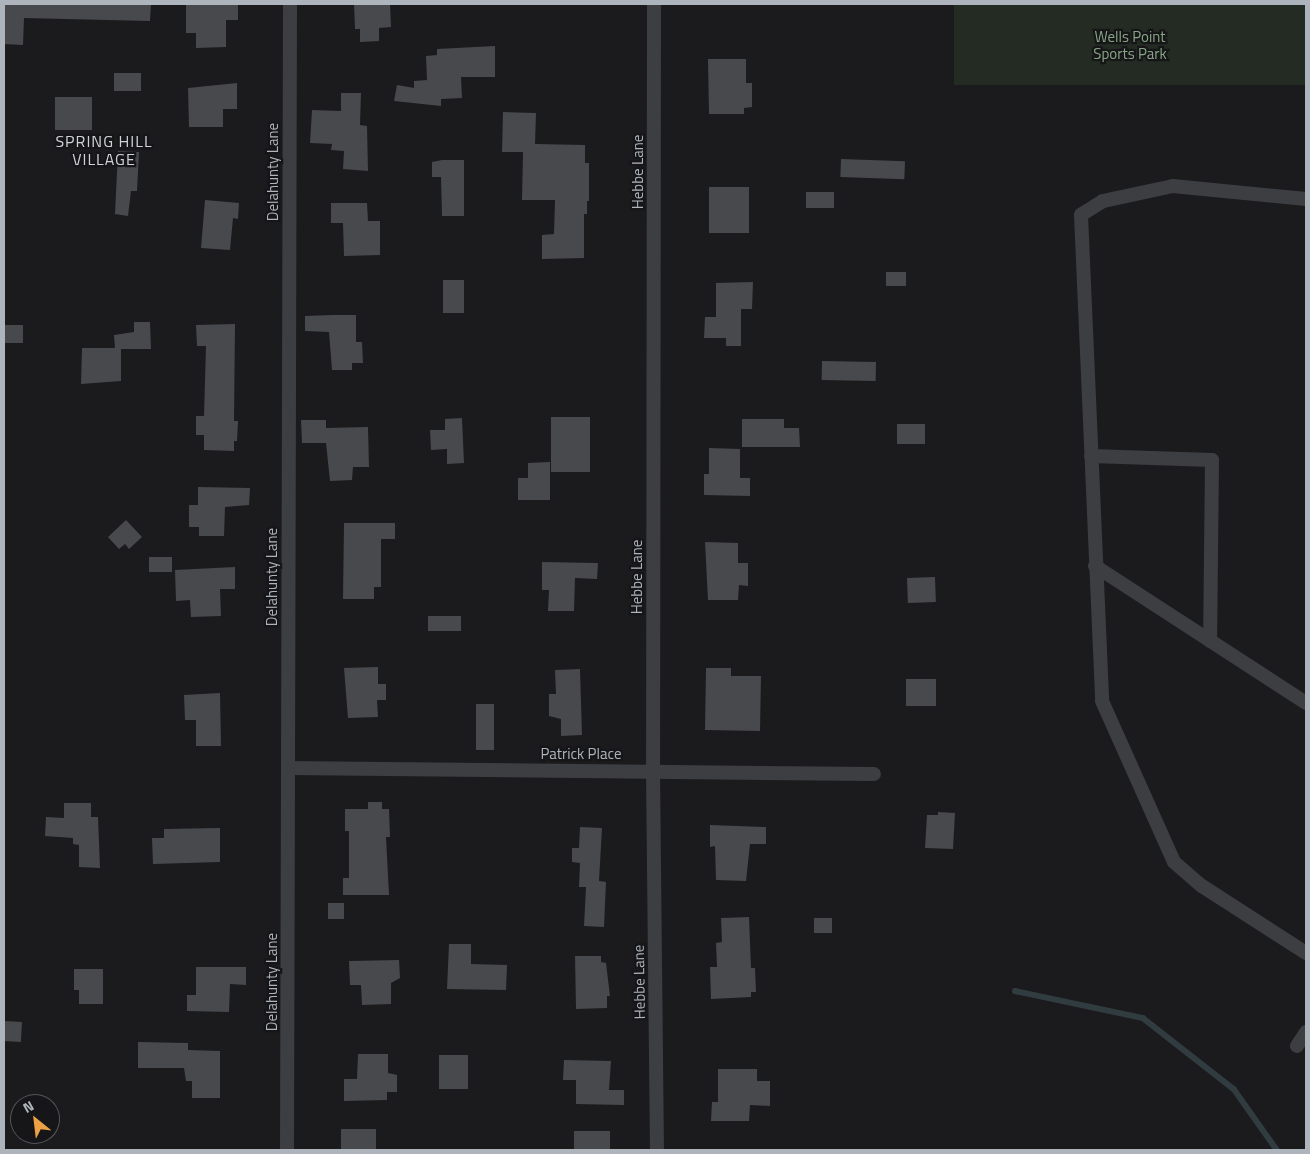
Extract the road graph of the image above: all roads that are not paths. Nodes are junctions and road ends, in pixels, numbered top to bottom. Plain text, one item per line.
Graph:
1 (290, 4) edge
2 (654, 4) edge
3 (1306, 198) edge
4 (1091, 456) junction
5 (1095, 566) junction
6 (1210, 641) junction
7 (1306, 703) edge
8 (288, 768) junction
9 (653, 771) junction
10 (874, 774) dead end
11 (1306, 953) edge
12 (1306, 1032) edge
13 (1297, 1046) dead end
14 (287, 1150) edge
15 (657, 1150) edge

1 - 8 street, Delahunty Lane
2 - 9 street, Hebbe Lane
3 - 4 street
4 - 5 street
4 - 6 street
5 - 6 street
5 - 11 street
6 - 7 street
8 - 9 street, Patrick Place
8 - 14 street, Delahunty Lane
9 - 10 street, Patrick Place
9 - 15 street, Hebbe Lane
12 - 13 street

